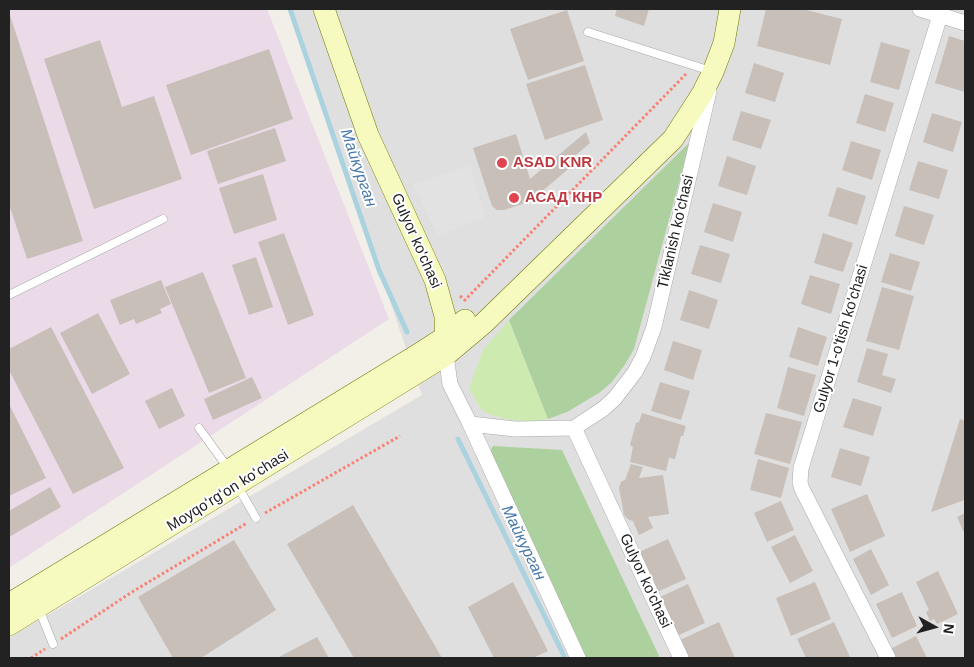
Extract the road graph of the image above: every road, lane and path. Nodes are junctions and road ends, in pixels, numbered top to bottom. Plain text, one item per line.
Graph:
1 (324, 9) edge
2 (730, 9) edge
3 (920, 9) edge
4 (941, 12) edge
5 (965, 23) edge
6 (588, 32) dead end
7 (704, 69) junction
8 (163, 219) dead end
9 (456, 290) dead end
10 (9, 295) edge
11 (445, 346) junction
12 (470, 424) junction
13 (199, 428) dead end
14 (574, 428) junction
15 (400, 436) dead end
16 (233, 477) junction
17 (256, 518) junction
18 (9, 604) edge
19 (38, 607) junction
20 (9, 625) edge
21 (54, 644) junction
22 (31, 658) edge
23 (578, 658) edge
24 (681, 658) edge
25 (888, 658) edge

1 - 11 street, Gulyor ko'chasi
2 - 7 street, Tiklanish ko'chasi
3 - 4 street
4 - 5 street
4 - 25 street, Gulyor 1-o'tish ko'chasi
6 - 7 lane
7 - 9 path
7 - 11 street, Moyqoʻrgʻon koʻchasi
7 - 14 street, Tiklanish ko'chasi
8 - 10 lane
11 - 12 street, Gulyor ko'chasi
11 - 16 street, Moyqoʻrgʻon koʻchasi
12 - 14 street
12 - 23 street, Gulyor ko'chasi
13 - 16 lane
14 - 24 street, Gulyor ko'chasi
15 - 17 path
16 - 17 lane
16 - 18 street, Moyqoʻrgʻon koʻchasi
16 - 19 street, Moyqoʻrgʻon koʻchasi
17 - 21 path
19 - 20 street, Moyqoʻrgʻon koʻchasi
19 - 21 lane
21 - 22 path

